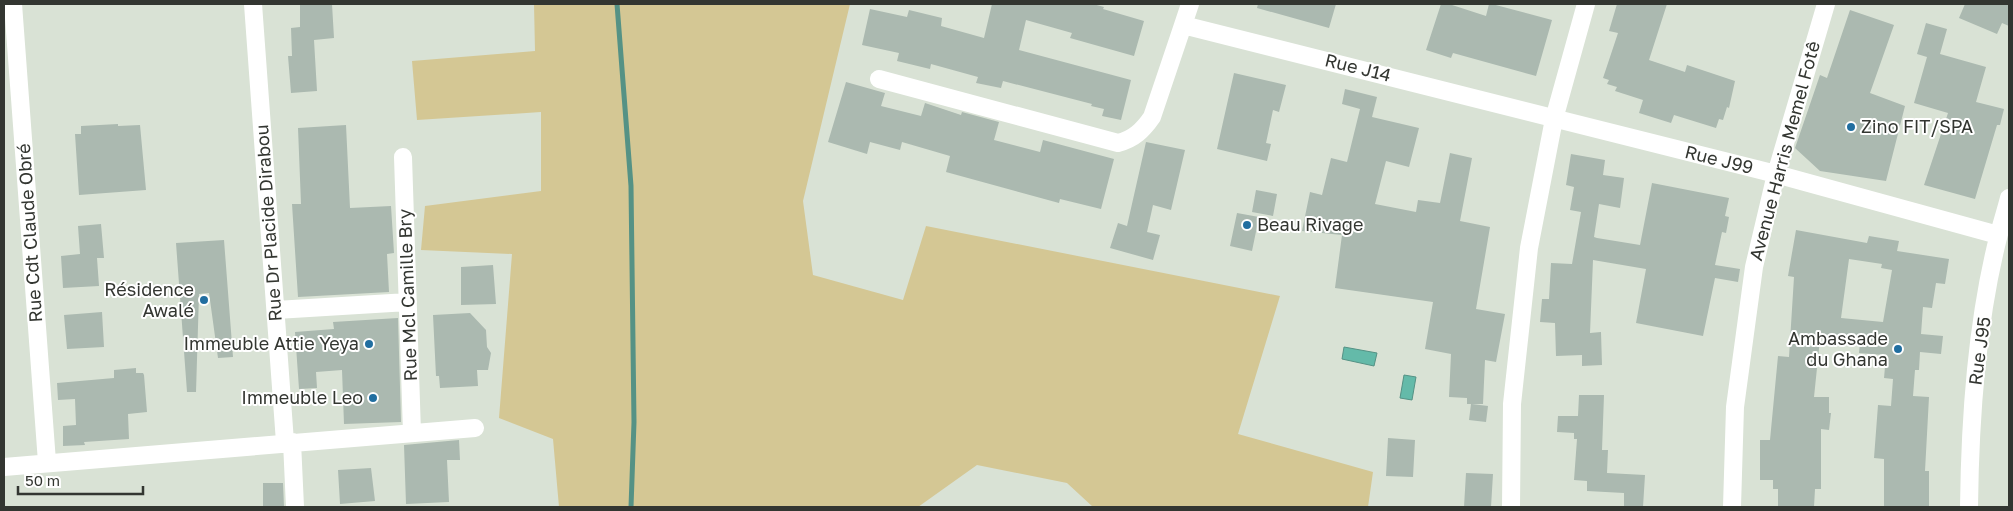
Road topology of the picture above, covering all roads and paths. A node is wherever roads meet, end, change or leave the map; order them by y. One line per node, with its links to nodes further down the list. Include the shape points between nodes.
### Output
1 (13, 4): 18 (street, Rue Cdt Claude Obré)
2 (253, 4): 14 (street, Rue Dr Placide Dirabou)
3 (1187, 4): 6 (street)
4 (1586, 4): 8 (street)
5 (1826, 4): 10 (street, Avenue Harris Memel Fotê)
6 (1183, 25): 7 (street, via 1152,117 1132,139 1118,142); 8 (street, Rue J14)
7 (880, 79)
8 (1554, 119): 10 (street, Rue J99); 21 (street, via 1536,205 1523,297 1512,404)
9 (403, 157): 13 (street, Rue Mcl Camille Bry)
10 (1776, 174): 12 (street, Rue J99); 22 (street, Avenue Harris Memel Fotê, via 1763,221 1749,299 1735,407)
11 (2009, 198): 12 (street, Rue J95)
12 (1998, 235): 23 (street, Rue J95, via 1974,387)
13 (408, 302): 14 (street); 16 (street, Rue Mcl Camille Bry)
14 (276, 310): 17 (street, Rue Dr Placide Dirabou)
15 (475, 428): 16 (street)
16 (412, 433): 17 (street)
17 (289, 442): 18 (street); 20 (street, Rue Dr Placide Dirabou)
18 (47, 462): 19 (street)
19 (4, 467)
20 (295, 507)
21 (1511, 507)
22 (1732, 507)
23 (1969, 507)

